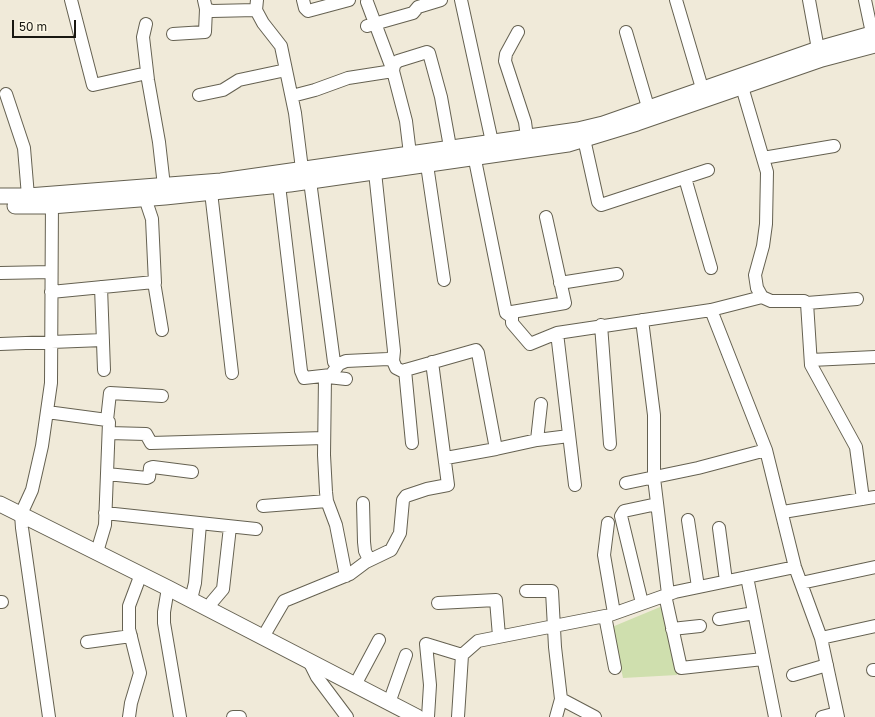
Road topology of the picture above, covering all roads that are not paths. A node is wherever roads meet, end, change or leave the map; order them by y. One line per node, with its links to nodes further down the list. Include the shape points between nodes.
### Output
1 (71, 0): 21 (street, via 92,85)
2 (303, 0): 3 (street, via 308,11)
3 (349, 0)
4 (441, 0): 13 (street, via 418,7 413,13)
5 (461, 0): 32 (street)
6 (676, 0): 23 (street)
7 (809, 0): 18 (street)
8 (865, 0): 17 (street)
9 (367, 2): 13 (street)
10 (205, 4): 11 (street, via 212,10); 16 (street, via 205,32)
11 (256, 5): 19 (street, via 263,23 280,46)
12 (146, 24): 21 (street, via 143,36)
13 (371, 24): 20 (street)
14 (518, 32): 28 (street, via 505,61 525,122)
15 (626, 32): 27 (street)
16 (173, 34)
17 (874, 37): 18 (main road); 22 (main road, via 822,59)
18 (818, 48): 23 (main road)
19 (286, 70): 25 (street, via 239,80 223,90); 26 (street)
20 (393, 71): 26 (street, via 348,78); 31 (street, via 398,61 429,52 441,97); 34 (street, via 406,121)
21 (147, 74): 42 (street)
22 (742, 87): 29 (main road); 35 (street)
23 (702, 88): 27 (main road)
24 (6, 94): 45 (street, via 24,148)
25 (199, 96)
26 (292, 96): 39 (street)
27 (648, 107): 28 (main road, via 603,124)
28 (527, 137): 32 (main road)
29 (584, 140): 32 (main road, via 533,150); 40 (street, via 598,202 601,205)
30 (834, 146): 35 (street)
31 (450, 148): 33 (main road); 34 (main road)
32 (494, 148): 33 (main road)
33 (473, 151): 36 (main road); 63 (street)
34 (410, 154): 39 (main road)
35 (763, 158): 59 (street, via 768,181 766,224 755,282)
36 (427, 165): 38 (main road); 54 (street)
37 (708, 170): 40 (street)
38 (375, 172): 39 (main road); 73 (street, via 394,351)
39 (306, 175): 41 (main road); 42 (main road); 75 (street, via 334,362)
40 (685, 178): 50 (street)
41 (279, 185): 43 (main road); 79 (street, via 302,376)
42 (164, 186): 47 (main road)
43 (211, 192): 46 (main road); 78 (street)
44 (0, 196): 45 (main road)
45 (28, 196): 47 (main road)
46 (145, 198): 47 (main road); 55 (street, via 152,219)
47 (52, 200): 48 (main road); 52 (street)
48 (0, 206)
49 (546, 217): 56 (street)
50 (711, 268)
51 (0, 272): 52 (street)
52 (51, 272): 58 (street)
53 (617, 274): 56 (street)
54 (444, 280)
55 (155, 283): 57 (street); 66 (street)
56 (560, 283): 63 (street, via 564,304)
57 (101, 287): 58 (street); 68 (street)
58 (51, 292): 69 (street)
59 (762, 297): 61 (street, via 771,301); 62 (street)
60 (856, 299): 61 (street)
61 (807, 303): 72 (street)
62 (711, 310): 64 (street); 92 (street)
63 (506, 313): 67 (street, via 512,317 512,323 530,344)
64 (642, 320): 65 (street); 96 (street, via 654,415)
65 (601, 325): 67 (street); 90 (street)
66 (162, 330)
67 (557, 333): 86 (street)
68 (103, 340): 69 (street); 76 (street)
69 (51, 343): 70 (street); 83 (street, via 51,383)
70 (0, 344)
71 (875, 357): 72 (street)
72 (811, 360): 99 (street, via 814,372 856,447)
73 (393, 362): 75 (street, via 388,359 346,361); 77 (street, via 396,368)
74 (432, 362): 77 (street); 91 (street, via 477,351); 93 (street)
75 (337, 366): 79 (street, via 334,374)
76 (104, 370)
77 (405, 370): 89 (street)
78 (232, 373)
79 (326, 377): 80 (street); 87 (street)
80 (346, 379)
81 (162, 396): 84 (street, via 110,394)
82 (541, 404): 88 (street)
83 (47, 412): 84 (street); 107 (street, via 32,490)
84 (106, 420): 85 (street, via 109,422)
85 (109, 433): 87 (street, via 144,434 151,443); 95 (street)
86 (569, 436): 88 (street); 98 (street)
87 (324, 438): 100 (street)
88 (537, 440): 91 (street)
89 (412, 443)
90 (610, 444)
91 (496, 449): 93 (street)
92 (766, 450): 96 (street); 105 (street)
93 (446, 458): 115 (street, via 448,485 406,496 403,500 401,528 395,546 387,553)
94 (192, 472): 95 (street, via 152,467 147,478)
95 (107, 474): 106 (street)
96 (654, 478): 97 (street); 103 (street)
97 (626, 483)
98 (575, 485)
99 (869, 498): 105 (street)
100 (328, 501): 104 (street); 119 (street)
101 (363, 503): 115 (street, via 365,552)
102 (0, 504): 107 (main road)
103 (656, 504): 126 (street); 129 (street, via 624,511 621,516)
104 (262, 506)
105 (783, 512): 116 (street)
106 (105, 513): 110 (street); 114 (street, via 104,531)
107 (21, 514): 114 (main road); 155 (street)
108 (688, 520): 123 (street)
109 (608, 523): 132 (street, via 604,560)
110 (200, 524): 111 (street); 127 (street, via 195,583)
111 (230, 527): 113 (street); 130 (street, via 223,588)
112 (719, 528): 121 (street)
113 (256, 529)
114 (97, 552): 118 (main road)
115 (369, 560): 119 (street)
116 (795, 567): 120 (street); 122 (street)
117 (875, 567): 122 (street)
118 (141, 574): 124 (main road); 138 (street, via 129,606)
119 (346, 576): 140 (street, via 284,601)
120 (747, 577): 121 (street); 131 (street)
121 (726, 581): 123 (street)
122 (801, 583): 141 (street)
123 (698, 587): 126 (street)
124 (168, 588): 127 (main road); 157 (street, via 164,623)
125 (526, 591): 134 (street, via 552,591)
126 (667, 595): 129 (street); 137 (street)
127 (191, 599): 130 (main road)
128 (438, 603): 139 (street, via 496,600)
129 (642, 603): 132 (street)
130 (208, 609): 140 (main road)
131 (754, 613): 133 (street); 146 (street)
132 (609, 615): 134 (street); 149 (street)
133 (719, 619)
134 (553, 626): 139 (street); 152 (street)
135 (700, 626): 137 (street)
136 (875, 626): 141 (street)
137 (672, 629): 146 (street, via 681,668)
138 (131, 636): 143 (street); 156 (street, via 140,673)
139 (499, 636): 145 (street, via 478,641)
140 (263, 637): 147 (main road)
141 (821, 638): 148 (street)
142 (379, 640): 151 (street)
143 (87, 642)
144 (406, 655): 153 (street)
145 (462, 655): 162 (street, via 426,644 430,685); 163 (street)
146 (763, 659): 166 (street)
147 (309, 661): 151 (main road); 160 (street, via 317,678)
148 (827, 665): 150 (street); 154 (street)
149 (615, 668)
150 (793, 675)
151 (355, 685): 153 (main road)
152 (561, 698): 164 (street); 165 (street)
153 (389, 703): 161 (main road)
154 (838, 715): 167 (street)
155 (50, 717)
156 (129, 717)
157 (180, 717)
158 (233, 717): 159 (street)
159 (240, 717)
160 (347, 717)
161 (417, 717)
162 (428, 717)
163 (458, 717)
164 (556, 717)
165 (595, 717)
166 (775, 717)
167 (822, 717)

